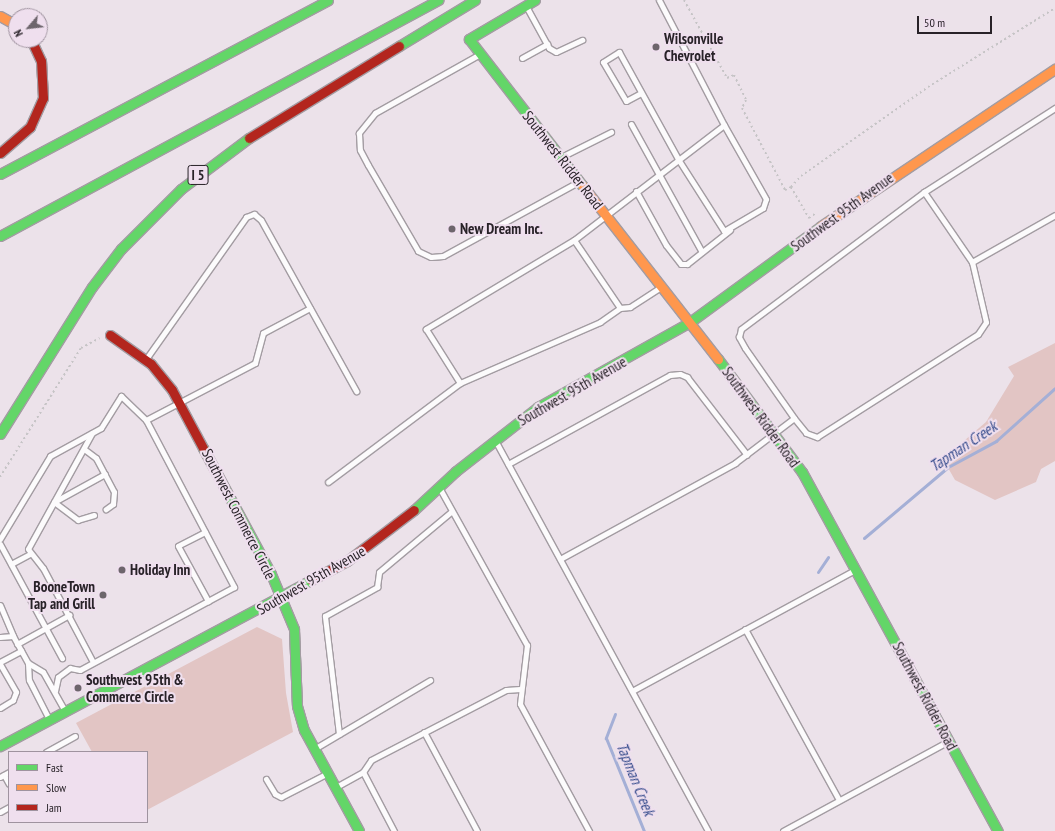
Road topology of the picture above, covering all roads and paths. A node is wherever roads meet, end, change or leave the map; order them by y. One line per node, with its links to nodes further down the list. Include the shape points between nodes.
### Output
1 (328, 0): 23 (main road)
2 (438, 0): 33 (main road)
3 (475, 0): 50 (main road, I 5, via 258,131 181,189 121,249 92,287)
4 (535, 0): 7 (main road)
5 (659, 0): 18 (lane)
6 (684, 0): 26 (path, via 727,78 734,75 746,100 742,108 785,190)
7 (526, 5): 10 (lane); 12 (main road, Southwest Ridder Road, via 469,39)
8 (1055, 8): 26 (path, via 928,86 812,168)
9 (582, 40): 10 (lane, via 556,52)
10 (547, 44): 13 (lane)
11 (35, 48): 20 (main road, via 41,61 44,98 30,127)
12 (480, 54): 21 (main road, Southwest Ridder Road); 25 (lane, via 374,113 359,133 360,150 418,251 431,257 443,256)
13 (522, 58)
14 (1055, 69): 40 (main road, Southwest 95th Avenue, via 885,180)
15 (641, 93): 15 (lane, via 619,52 603,62 626,101); 22 (lane)
16 (1055, 108): 28 (lane)
17 (631, 124): 24 (lane)
18 (724, 125): 22 (lane); 32 (lane, via 766,199 763,208)
19 (611, 132): 21 (lane)
20 (0, 153)
21 (560, 157): 25 (main road, Southwest Ridder Road)
22 (678, 159): 24 (lane); 32 (lane, via 719,228)
23 (0, 174)
24 (657, 175): 27 (lane); 35 (lane)
25 (580, 182): 29 (main road, Southwest Ridder Road)
26 (791, 187): 30 (path, via 809,218)
27 (636, 191): 29 (lane); 35 (lane, via 666,245 681,264)
28 (924, 192): 36 (lane); 46 (lane, via 741,329 739,337 745,348)
29 (604, 213): 34 (lane); 37 (main road, Southwest Ridder Road)
30 (816, 213)
31 (1055, 215): 36 (lane)
32 (730, 230): 35 (lane)
33 (0, 236)
34 (574, 240): 39 (lane); 43 (lane, via 426,329)
35 (702, 252)
36 (972, 262): 46 (lane, via 986,322 978,334 817,437 806,433)
37 (662, 286): 39 (lane, via 630,307); 40 (main road, Southwest Ridder Road)
38 (310, 308): 42 (lane, via 261,220 254,214 249,215); 44 (lane); 45 (lane, via 263,333 255,363)
39 (620, 308): 43 (lane, via 600,322)
40 (690, 322): 49 (main road, Southwest Ridder Road); 51 (main road, Southwest 95th Avenue, via 538,408)
41 (110, 335): 42 (main road, Southwest Commerce Circle); 56 (path, via 86,342 81,348)
42 (145, 360): 45 (main road, Southwest Commerce Circle)
43 (460, 383): 57 (lane)
44 (356, 392)
45 (179, 401): 47 (lane); 70 (main road, Southwest Commerce Circle)
46 (794, 418): 49 (lane)
47 (146, 420): 48 (lane, via 121,396 101,428); 63 (lane)
48 (92, 433): 52 (lane); 64 (lane, via 50,456)
49 (774, 433): 53 (lane); 69 (main road, Southwest Ridder Road, via 808,482)
50 (0, 434)
51 (495, 439): 54 (lane); 58 (main road, Southwest 95th Avenue)
52 (84, 449): 55 (lane, via 96,458); 59 (lane)
53 (747, 454): 54 (lane, via 687,377 680,374 670,376); 67 (lane)
54 (508, 464): 67 (lane)
55 (105, 474): 59 (lane); 60 (lane, via 115,499)
56 (0, 477)
57 (328, 482)
58 (439, 487): 61 (lane); 70 (main road, Southwest 95th Avenue, via 373,544)
59 (54, 502): 62 (lane, via 78,520); 66 (lane, via 29,542)
60 (106, 509)
61 (452, 511): 86 (lane, via 527,645); 93 (lane, via 379,572 377,587 325,616)
62 (94, 515)
63 (205, 532): 71 (lane, via 234,587); 71 (lane, via 178,546)
64 (0, 539)
65 (0, 544): 68 (lane)
66 (30, 554): 68 (lane); 73 (lane, via 43,568)
67 (560, 559): 88 (lane)
68 (11, 564): 75 (lane)
69 (856, 569): 76 (lane); 95 (main road, Southwest Ridder Road)
70 (281, 598): 90 (main road, Southwest 95th Avenue); 97 (main road, Southwest Commerce Circle, via 295,637 297,706)
71 (208, 601): 82 (lane)
72 (0, 605): 74 (lane)
73 (69, 616): 75 (lane); 82 (lane)
74 (3, 618): 77 (lane)
75 (46, 628): 79 (lane); 81 (lane)
76 (745, 629): 88 (lane); 103 (lane)
77 (13, 636): 78 (lane); 79 (lane)
78 (0, 637)
79 (17, 644): 80 (lane)
80 (21, 651): 83 (lane); 84 (lane)
81 (62, 658)
82 (93, 662): 87 (lane, via 64,672 56,682)
83 (0, 663): 89 (lane, via 16,692 13,700)
84 (28, 663): 87 (lane, via 43,672); 91 (lane, via 29,680)
85 (430, 680): 93 (lane)
86 (520, 689): 92 (lane, via 506,690); 107 (lane, via 520,704)
87 (55, 691): 90 (lane)
88 (632, 691): 108 (lane)
89 (0, 708)
90 (65, 712): 91 (main road, Southwest 95th Avenue)
91 (50, 720): 96 (main road, Southwest 95th Avenue)
92 (424, 732): 99 (lane, via 371,760); 106 (lane)
93 (339, 734): 97 (lane)
94 (75, 736): 98 (lane)
95 (949, 741): 103 (lane); 110 (main road, Southwest Ridder Road)
96 (0, 746)
97 (314, 749): 100 (main road, Southwest Commerce Circle)
98 (48, 751)
99 (362, 772): 102 (lane); 105 (lane)
100 (327, 773): 101 (lane, via 281,797 274,794); 102 (main road, Southwest Commerce Circle)
101 (266, 779)
102 (335, 788): 104 (main road, Southwest Commerce Circle)
103 (839, 800): 109 (lane)
104 (359, 831)
105 (394, 831)
106 (477, 831)
107 (588, 831)
108 (708, 831)
109 (783, 831)
110 (998, 831)

